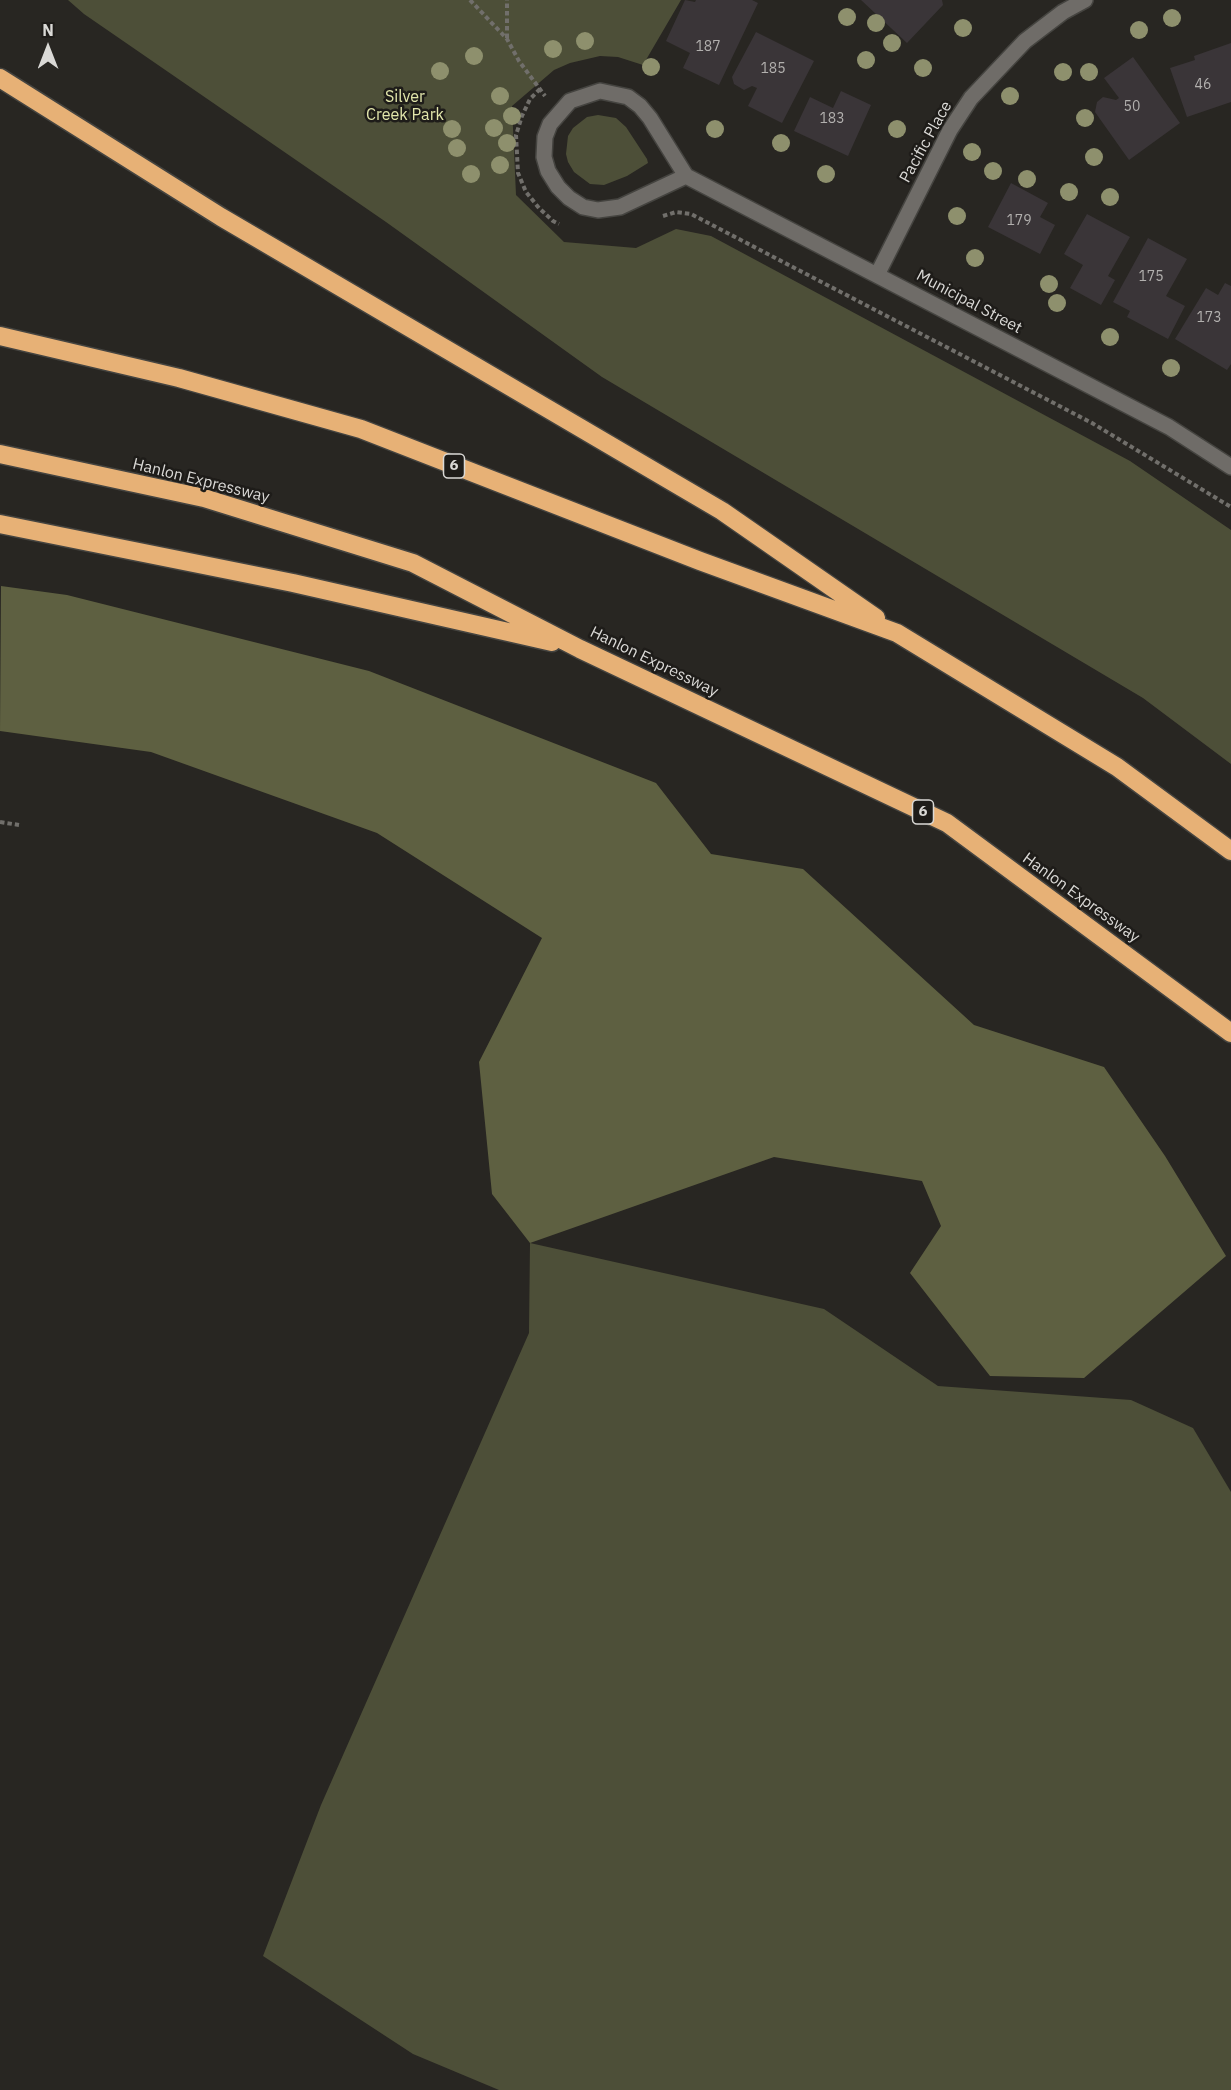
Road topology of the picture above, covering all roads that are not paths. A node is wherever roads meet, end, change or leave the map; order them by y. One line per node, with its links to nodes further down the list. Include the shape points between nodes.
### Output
1 (1084, 0): 4 (street, Pacific Place, via 1025,41 971,98 950,130)
2 (0, 78): 9 (highway, via 221,217 722,511)
3 (686, 176): 3 (street, via 620,207 583,207 558,187 548,171 545,136 570,101 600,91 614,93 628,97 645,112); 4 (street, Municipal Street)
4 (877, 275): 7 (street, Municipal Street, via 1169,428)
5 (0, 336): 9 (highway, 6, via 179,378 361,429)
6 (0, 454): 10 (highway, Hanlon Expressway / 6, via 204,498 414,563)
7 (1231, 467)
8 (0, 524): 10 (highway, via 293,583)
9 (897, 633): 11 (highway, 6, via 1117,767)
10 (580, 649): 12 (highway, Hanlon Expressway / 6, via 946,823)
11 (1231, 851)
12 (1231, 1033)

